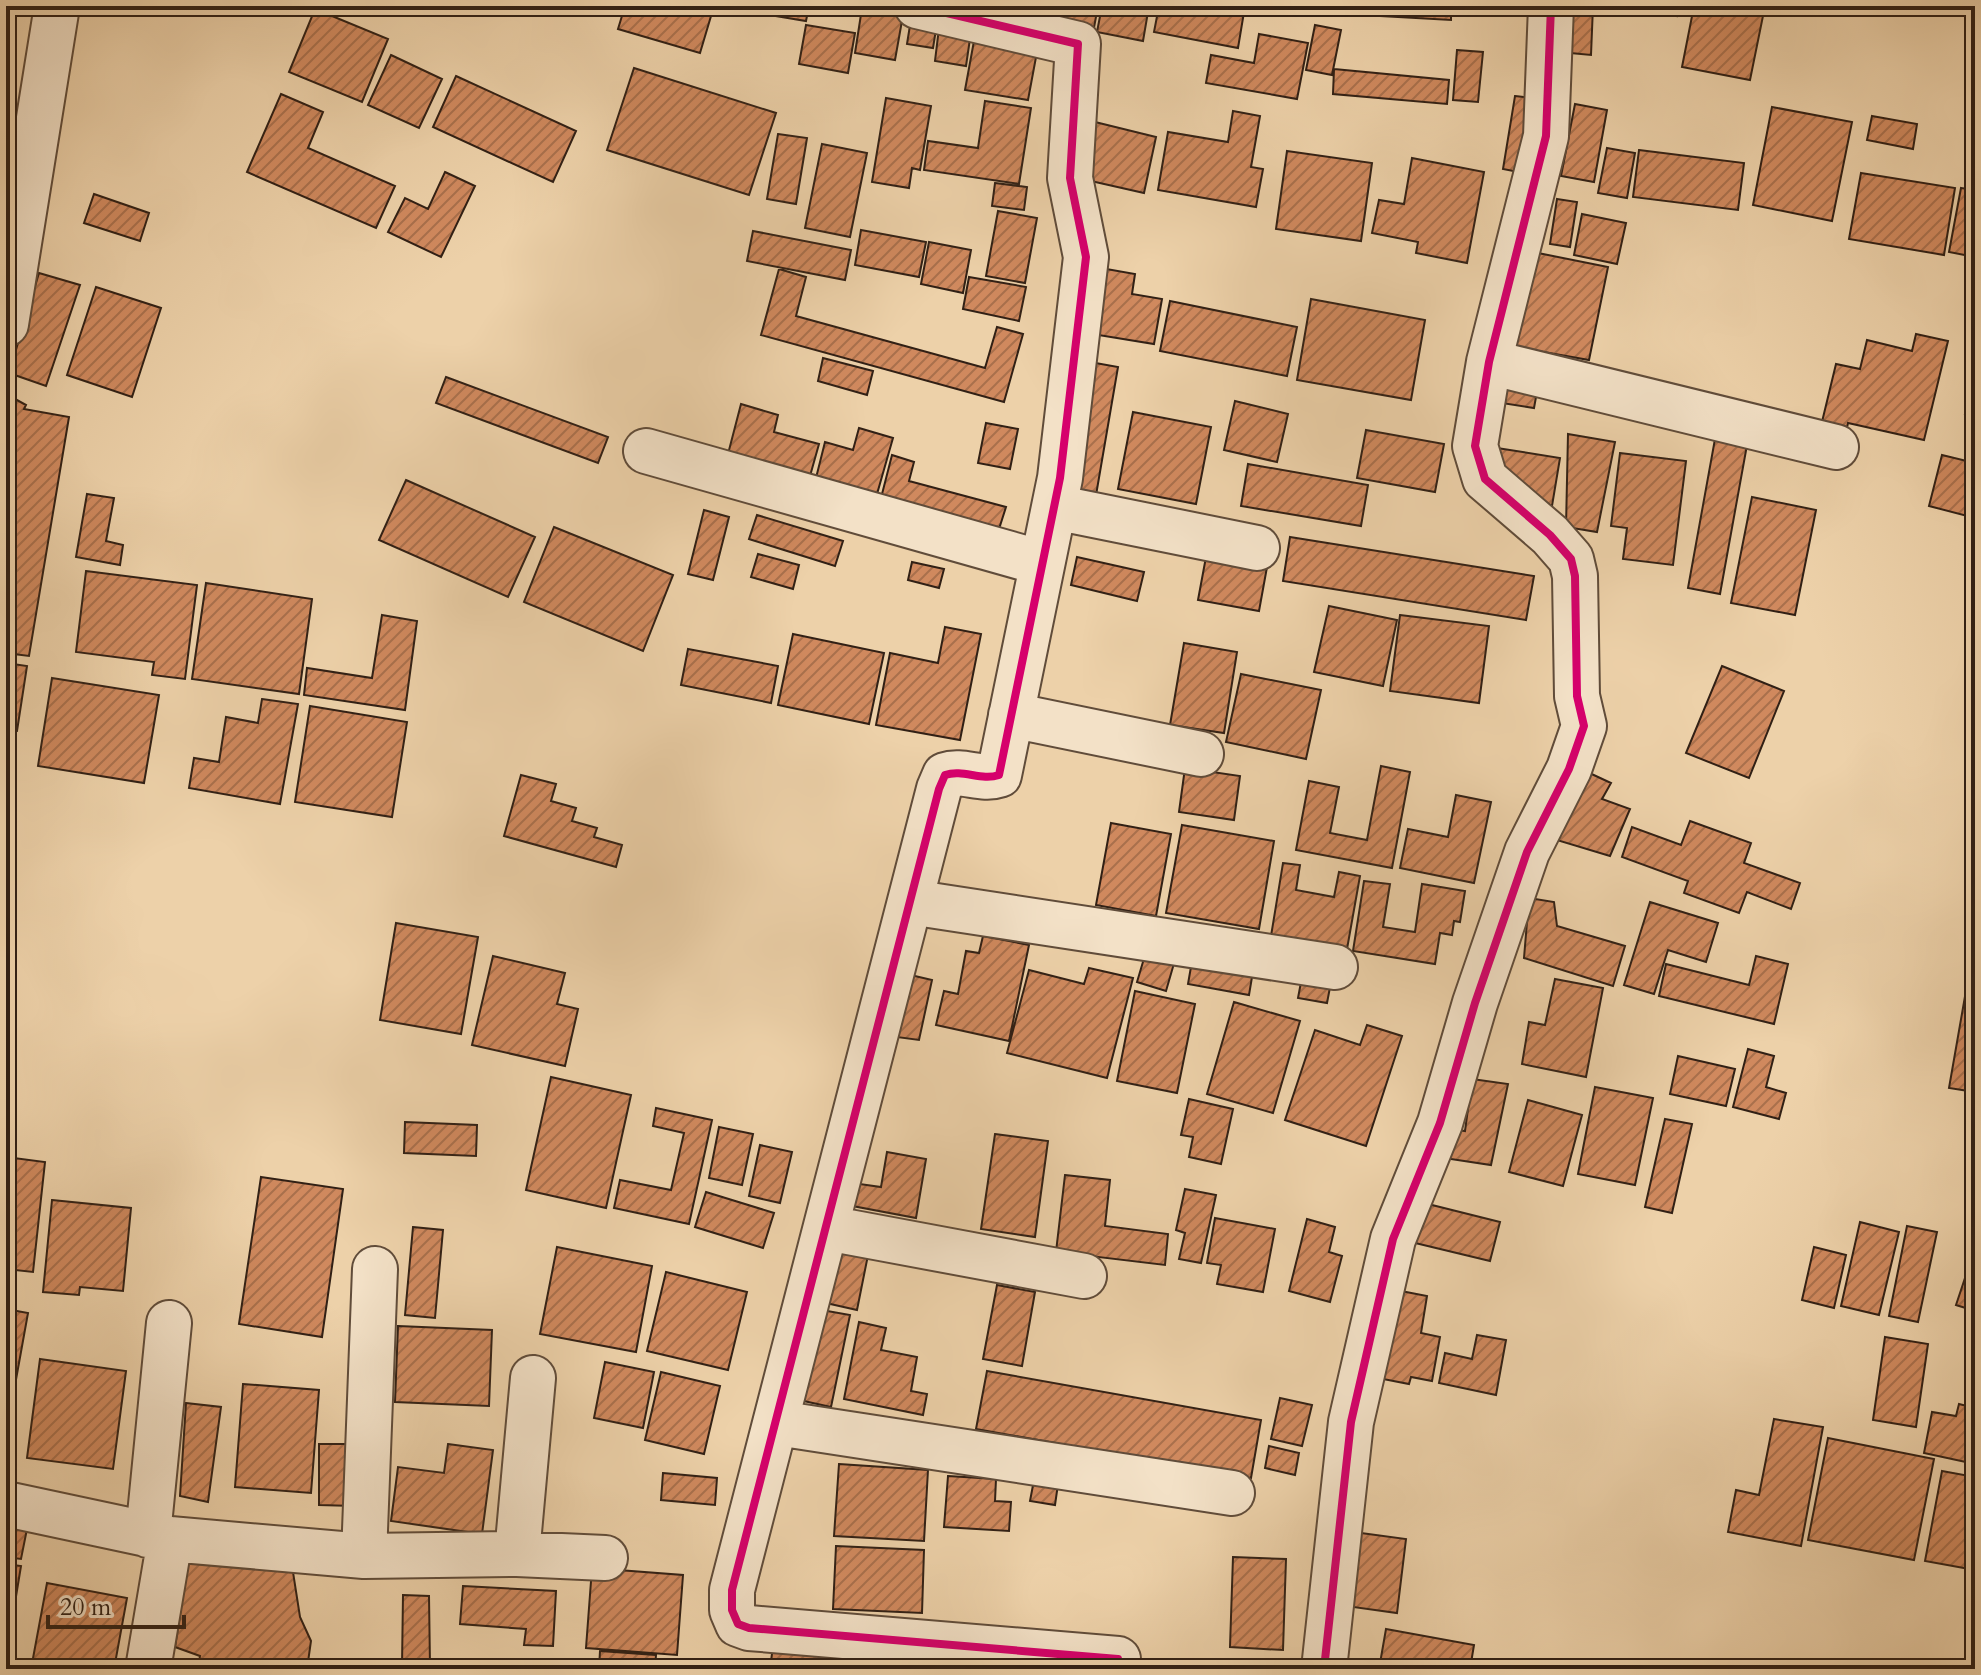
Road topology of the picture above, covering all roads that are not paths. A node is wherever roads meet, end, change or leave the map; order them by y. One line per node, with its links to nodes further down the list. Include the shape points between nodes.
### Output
1 (57, 6): 5 (street)
2 (917, 6): 4 (street)
3 (1551, 6): 6 (street, via 1546,136)
4 (970, 13): 9 (street, via 1078,44 1070,178 1086,257)
5 (6, 324)
6 (1489, 362): 7 (street); 30 (street, via 1475,446 1485,479 1571,559 1577,696 1584,726 1569,769 1527,852 1440,1123 1393,1239 1351,1422)
7 (1836, 447)
8 (646, 451): 11 (street)
9 (1054, 507): 10 (street); 11 (street)
10 (1257, 548)
11 (1042, 563): 12 (street)
12 (1011, 715): 13 (street); 14 (street, via 999,775 945,775)
13 (1201, 754)
14 (910, 902): 15 (street); 16 (street)
15 (1335, 967)
16 (827, 1228): 18 (street); 21 (street)
17 (375, 1269): 26 (street)
18 (1084, 1276)
19 (169, 1323): 24 (street)
20 (533, 1378): 25 (street)
21 (777, 1423): 22 (street); 28 (street, via 732,1590 738,1624)
22 (1232, 1493)
23 (6, 1504): 24 (street)
24 (159, 1537): 26 (street); 29 (street)
25 (517, 1554): 26 (street); 27 (street)
26 (364, 1556)
27 (605, 1558)
28 (1118, 1659)
29 (148, 1669)
30 (1324, 1669)

